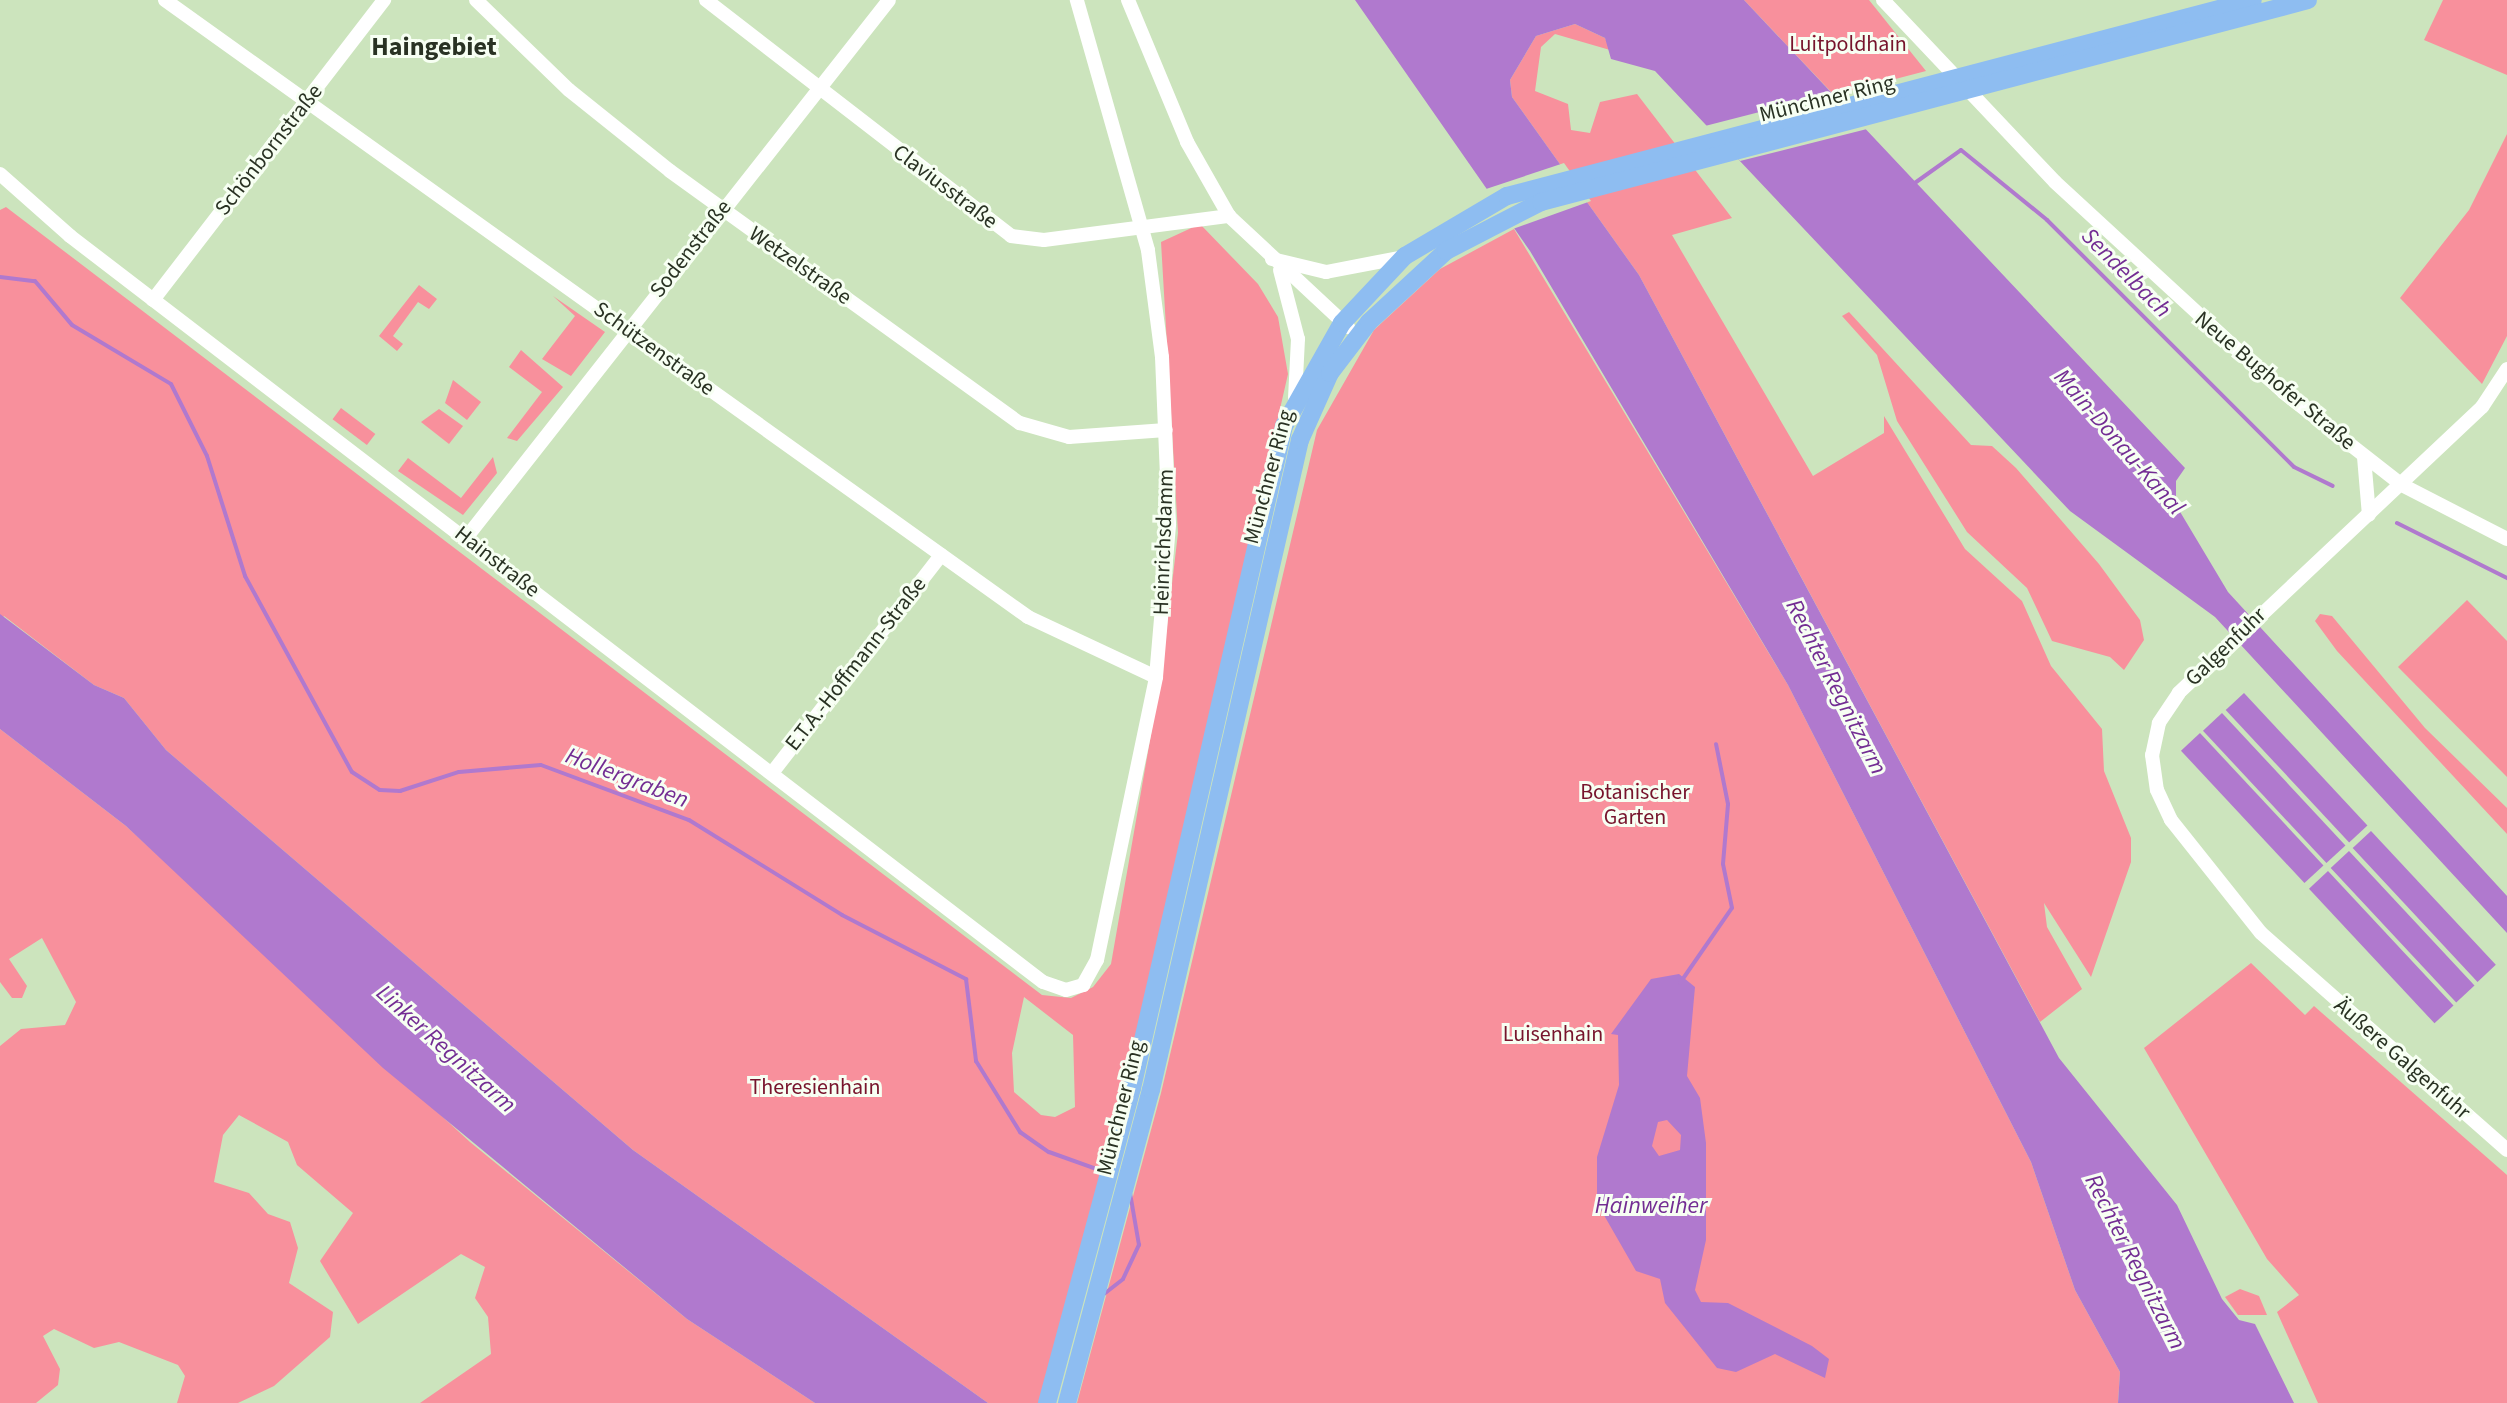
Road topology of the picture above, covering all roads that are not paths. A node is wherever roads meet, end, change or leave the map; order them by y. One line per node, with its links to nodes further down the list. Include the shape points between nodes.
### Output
1 (165, 0): 13 (street, Schützenstraße)
2 (384, 0): 13 (street, Schönbornstraße)
3 (476, 0): 15 (street, Wetzelstraße, via 569,90)
4 (706, 0): 12 (street, Claviusstraße)
5 (889, 0): 12 (street, Sodenstraße)
6 (1077, 0): 17 (street, Heinrichsdamm)
7 (1128, 0): 16 (street, via 1175,116)
8 (1883, 0): 28 (street, Neue Bughofer Straße, via 2154,278)
9 (2253, 0): 11 (main road, Münchner Ring)
10 (2308, 0): 11 (main road, Münchner Ring)
11 (2024, 66): 18 (main road, Münchner Ring, via 1568,177 1452,223); 24 (main road, Münchner Ring, via 1574,190 1460,241 1411,278)
12 (815, 89): 15 (street, Sodenstraße); 17 (street, Claviusstraße, via 1011,236 1044,240)
13 (308, 100): 21 (street, Schönbornstraße); 23 (street, Schützenstraße)
14 (0, 174): 21 (street, Hainstraße)
15 (722, 210): 23 (street, Sodenstraße); 27 (street, Wetzelstraße, via 1031,429 1069,437)
16 (1229, 216): 17 (street, Claviusstraße); 19 (street)
17 (1142, 225): 27 (street, Heinrichsdamm)
18 (1405, 256): 19 (street, via 1326,272); 22 (main road, Münchner Ring)
19 (1268, 258): 20 (street)
20 (1280, 269): 22 (street); 26 (street, via 1298,339)
21 (153, 300): 31 (street, Hainstraße)
22 (1342, 323): 24 (street); 26 (main road, Münchner Ring)
23 (627, 330): 31 (street, Sodenstraße); 33 (street, Schützenstraße)
24 (1358, 335): 38 (main road, Münchner Ring, via 1330,373 1300,440)
25 (2507, 369): 29 (street, Galgenfuhr, via 2482,407)
26 (1295, 398): 38 (main road, Münchner Ring, via 1258,530)
27 (1166, 430): 34 (street, Heinrichsdamm, via 1169,524)
28 (2363, 455): 29 (street, Neue Bughofer Straße); 30 (street, Neue Bughofer Straße)
29 (2402, 485): 30 (street, Galgenfuhr); 32 (street, Neue Bughofer Straße)
30 (2369, 515): 37 (street, Galgenfuhr, via 2167,707 2154,739 2152,774 2191,850)
31 (466, 538): 35 (street, Hainstraße)
32 (2507, 539)
33 (941, 555): 34 (street, Schützenstraße, via 1047,628); 35 (street, E.T.A.-Hoffmann-Straße)
34 (1156, 677): 36 (street, Heinrichsdamm, via 1090,978 1055,989)
35 (772, 773): 36 (street, Hainstraße)
36 (998, 947)
37 (2297, 967): 39 (street, Äußere Galgenfuhr)
38 (1142, 1089): 40 (main road, Münchner Ring); 41 (main road, Münchner Ring)
39 (2507, 1150)
40 (1047, 1403)
41 (1067, 1403)

